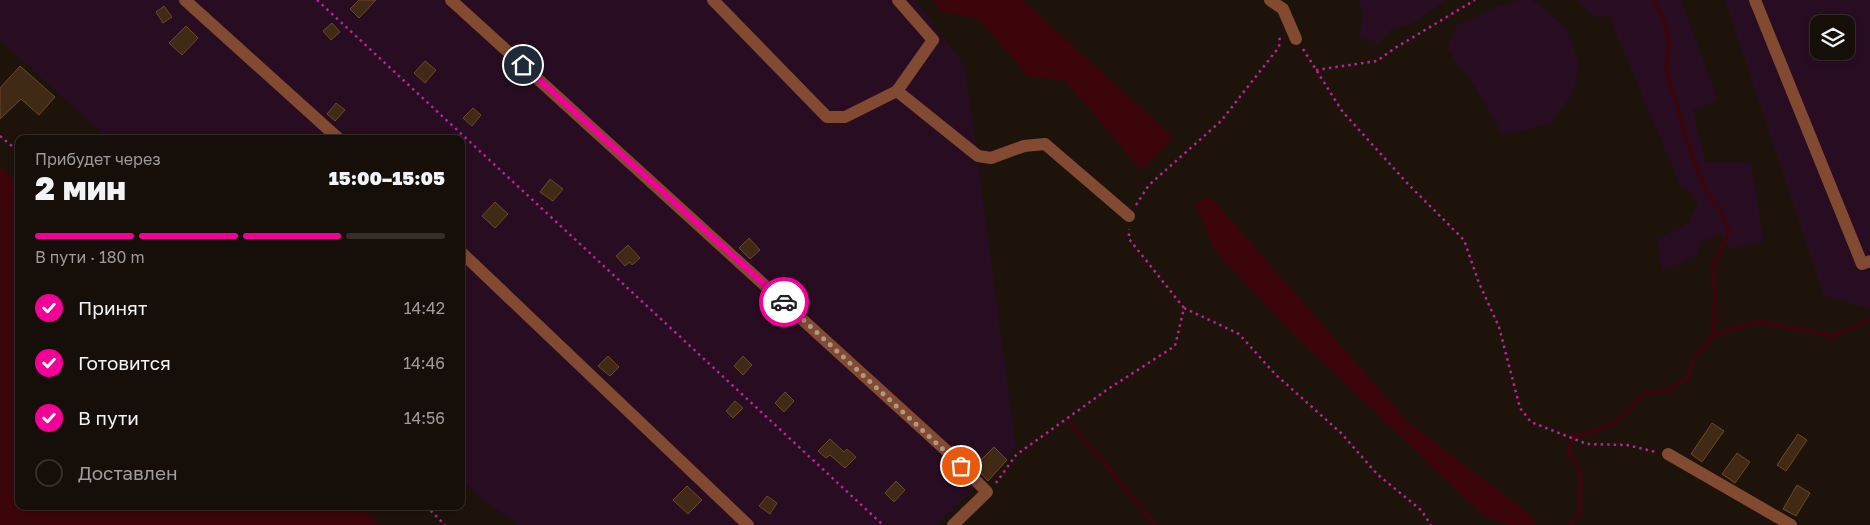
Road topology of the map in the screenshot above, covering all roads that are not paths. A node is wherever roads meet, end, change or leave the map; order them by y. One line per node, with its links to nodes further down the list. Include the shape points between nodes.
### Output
1 (185, 0): 10 (street)
2 (451, 0): 16 (street, via 948,452 987,492)
3 (713, 0): 9 (street, via 827,116 845,118)
4 (898, 0): 9 (street, via 933,40)
5 (1270, 0): 7 (street)
6 (1755, 0): 13 (street, via 1862,264)
7 (1282, 4): 8 (street)
8 (1296, 39)
9 (897, 91): 11 (street, via 978,156 991,158 1024,146 1045,144)
10 (335, 135)
11 (1128, 216)
12 (465, 256): 15 (street)
13 (1870, 261)
14 (1668, 454): 17 (street)
15 (748, 525)
16 (953, 525)
17 (1791, 525)

